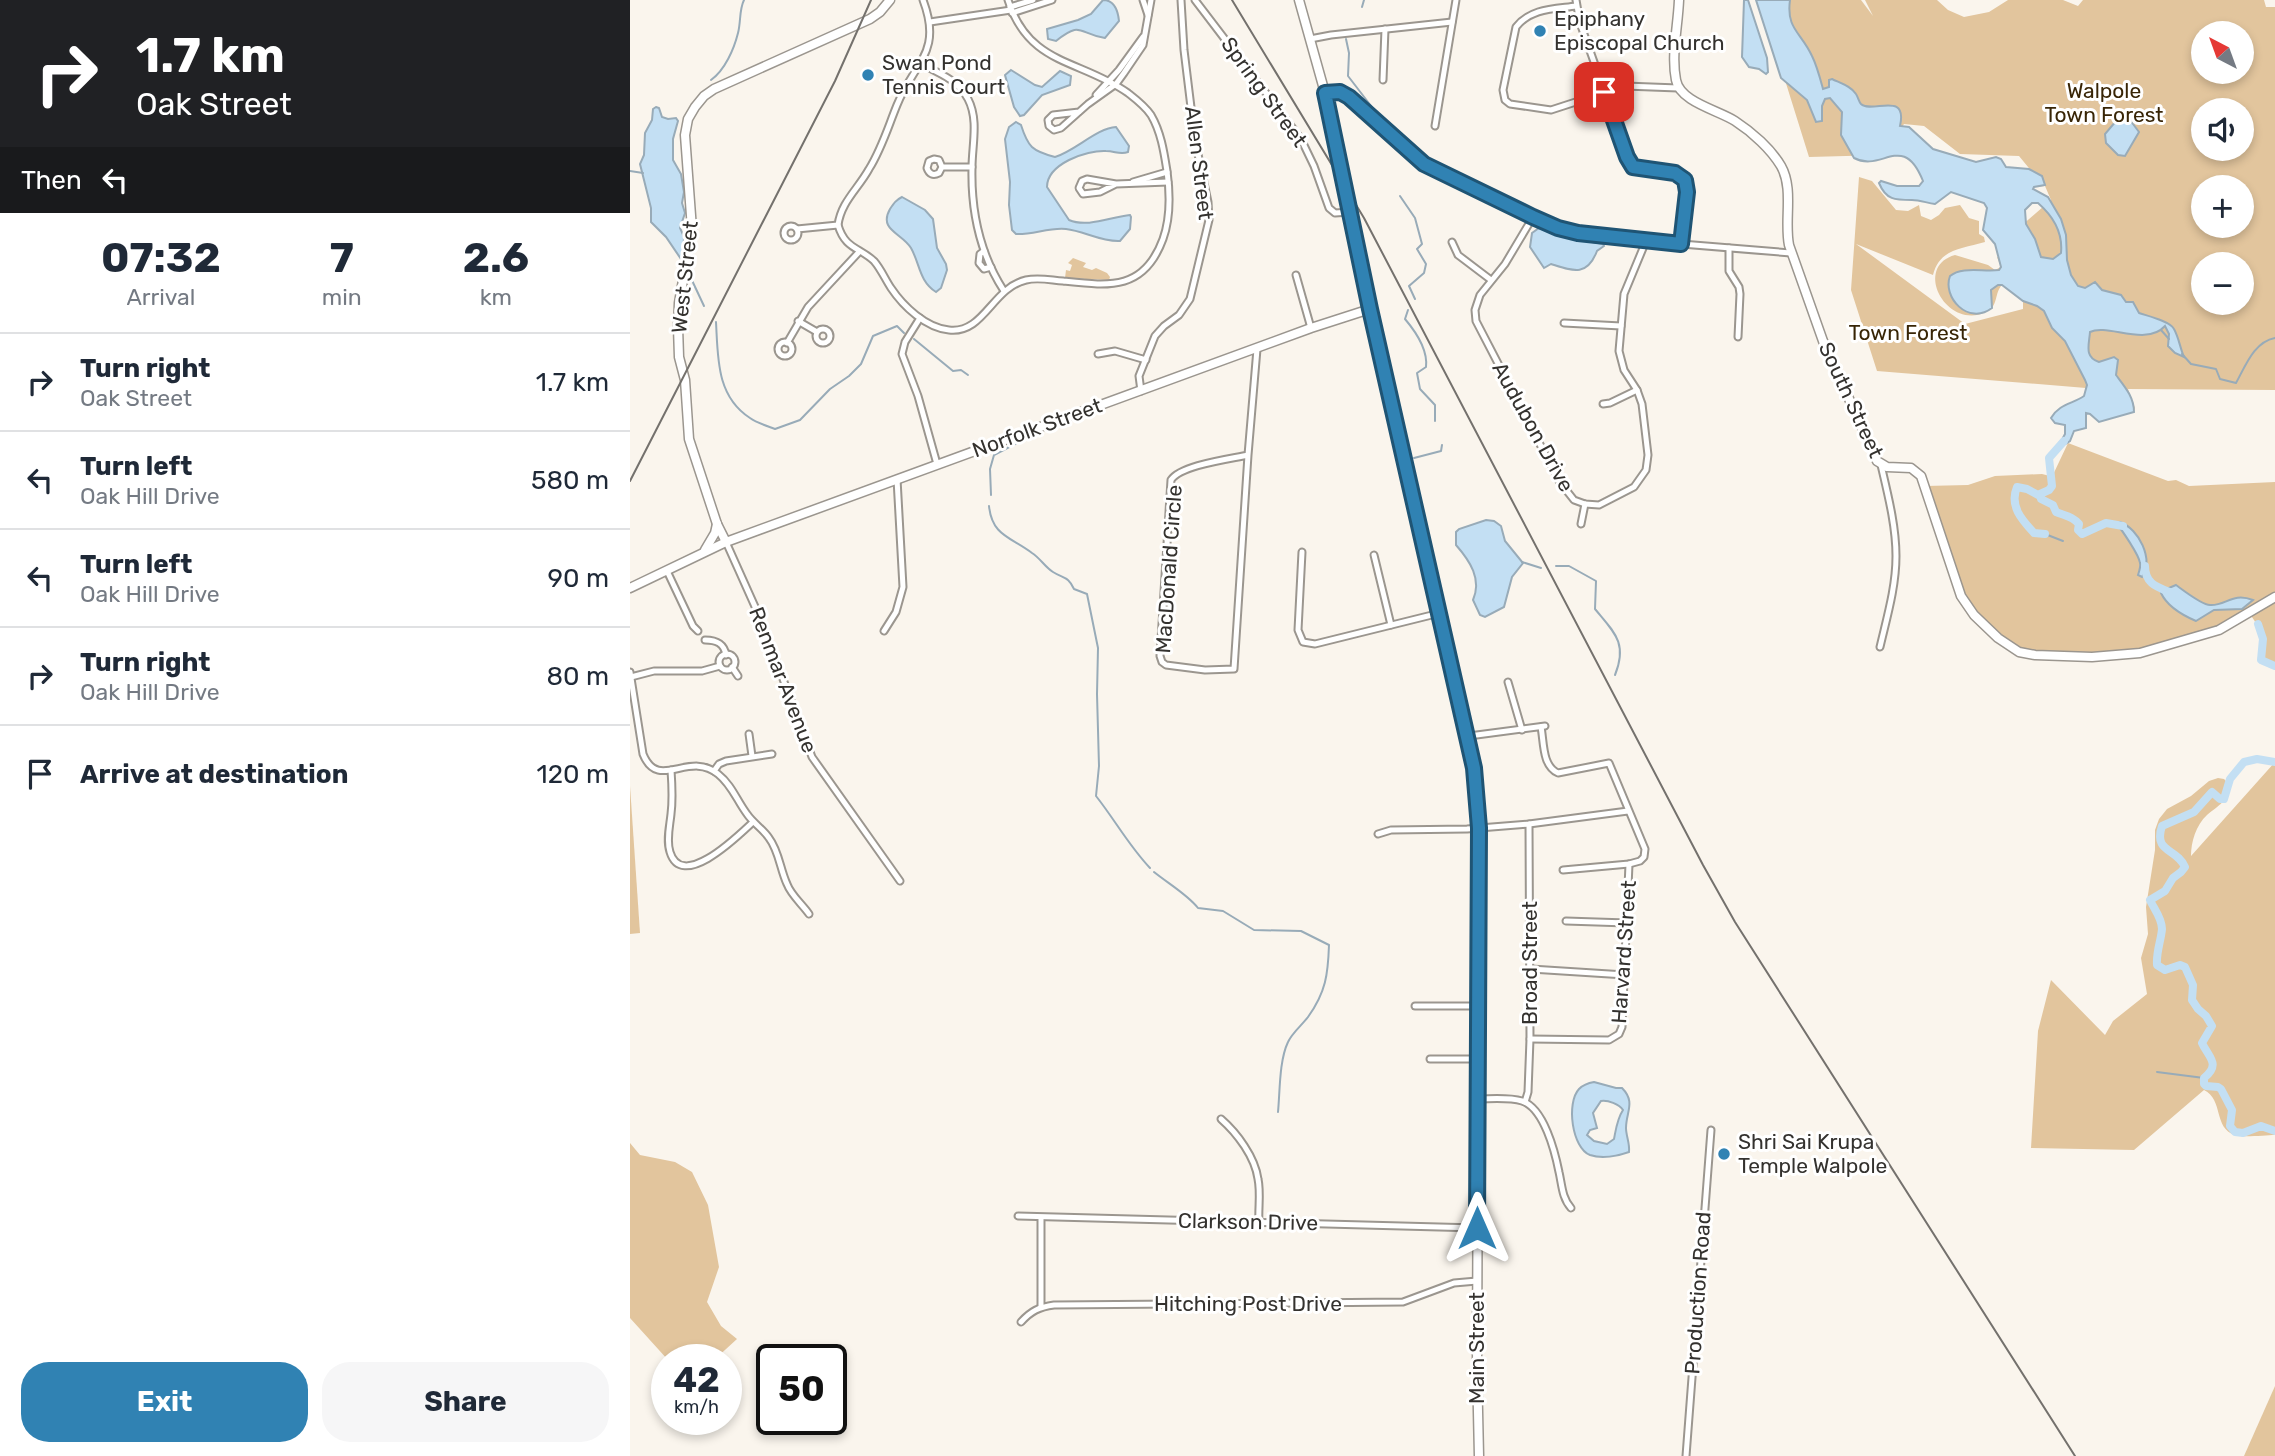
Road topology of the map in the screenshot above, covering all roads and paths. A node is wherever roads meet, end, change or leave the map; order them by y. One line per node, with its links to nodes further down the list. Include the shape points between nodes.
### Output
1 (890, 0): 68 (main road, West Street, via 870,19 714,89 698,102 686,126 692,230 679,303 680,357 689,439)
2 (923, 0): 17 (street)
3 (1008, 0): 15 (street)
4 (1033, 0): 15 (street)
5 (1052, 0): 13 (street)
6 (1143, 0): 16 (street)
7 (1151, 0): 16 (street)
8 (1181, 0): 59 (street, Allen Street, via 1195,140 1209,220 1190,299 1160,330)
9 (1195, 0): 35 (street, Spring Street, via 1301,139 1329,208 1335,213)
10 (1299, 0): 20 (main road, Main Street)
11 (1456, 0): 18 (street)
12 (1679, 0): 24 (main road, via 1674,64)
13 (1043, 1): 15 (street)
14 (1576, 3): 25 (street); 25 (street, via 1537,11 1516,27 1503,95 1515,106 1551,110)
15 (1011, 10): 17 (street); 23 (street, via 1039,48)
16 (1149, 18): 23 (street, via 1144,35)
17 (930, 22): 21 (street)
18 (1452, 22): 19 (street); 28 (street)
19 (1385, 29): 20 (street); 22 (street)
20 (1310, 39): 26 (main road, Main Street)
21 (921, 64): 30 (street, via 956,83 970,102 974,118); 37 (street, via 900,96 877,156 843,206)
22 (1383, 80)
23 (1113, 83): 27 (street); 31 (street, via 1152,116)
24 (1678, 88): 25 (street, via 1625,86); 44 (main road, South Street, via 1686,97 1744,127 1777,160 1787,184 1786,229)
25 (1604, 92): 41 (street, via 1633,167 1675,173 1685,180)
26 (1325, 93): 35 (main road, Main Street, bridge); 36 (street, via 1349,97 1424,164)
27 (1079, 112): 27 (street, via 1050,117 1048,123 1058,130)
28 (1435, 126)
29 (943, 167): 30 (street)
30 (972, 167): 47 (street, via 973,202 984,251)
31 (1167, 172): 32 (street); 33 (street)
32 (1132, 182): 33 (street); 34 (street)
33 (1168, 182): 47 (street, via 1165,234 1153,258 1136,275 1122,283 1102,285 1035,279)
34 (1116, 184): 34 (street, via 1087,179 1079,188 1091,195)
35 (1350, 212): 48 (main road, Main Street)
36 (1533, 217): 39 (street, via 1578,233); 46 (street, Audubon Drive)
37 (838, 225): 38 (street); 43 (street, via 847,243)
38 (797, 229)
39 (1646, 241): 41 (street); 52 (street, Audubon Drive, via 1624,295)
40 (1452, 242): 46 (street, via 1458,255)
41 (1681, 244): 42 (street)
42 (1730, 248): 44 (street); 55 (street, via 1729,271 1740,294)
43 (859, 252): 49 (street, via 876,264 893,291); 50 (street)
44 (1791, 253): 65 (main road, South Street, via 1823,341)
45 (1296, 275): 53 (street)
46 (1491, 280): 67 (street, Audubon Drive, via 1476,305 1480,331 1562,486 1572,499)
47 (1004, 291): 49 (street, via 976,323 960,330 942,329)
48 (1370, 309): 53 (main road, Norfolk Street); 77 (main road, Main Street)
49 (920, 318): 64 (street, via 902,354)
50 (798, 321): 54 (street); 56 (street)
51 (1564, 323): 52 (street)
52 (1620, 326): 60 (street, Audubon Drive, via 1621,361)
53 (1311, 328): 57 (main road, Norfolk Street)
54 (817, 332)
55 (1738, 337)
56 (787, 343)
57 (1256, 349): 61 (main road, Norfolk Street); 63 (street, MacDonald Circle)
58 (1098, 354): 59 (street, via 1115,351)
59 (1146, 360): 61 (street, Allen Street, via 1139,376)
60 (1637, 390): 62 (street); 67 (street, Audubon Drive, via 1643,408 1646,471 1630,489 1599,505)
61 (1142, 391): 64 (main road, Norfolk Street)
62 (1603, 404)
63 (1248, 455): 63 (street, MacDonald Circle, via 1234,668 1166,665 1160,656 1171,480 1184,470)
64 (937, 464): 66 (main road, Norfolk Street)
65 (1881, 465): 76 (main road, South Street, via 1908,467 1919,474 1961,596 1998,638 2020,652 2092,657 2140,653 2219,630); 82 (street, via 1896,554)
66 (897, 479): 70 (main road, Norfolk Street); 80 (street, via 903,587)
67 (1585, 504): 69 (street)
68 (717, 524): 70 (main road, West Street); 71 (main road)
69 (1581, 524)
70 (726, 542): 71 (main road, Norfolk Street); 104 (street, Renmar Avenue, via 761,620 812,757)
71 (704, 551): 74 (main road)
72 (1302, 552): 78 (street, via 1301,641 1315,644)
73 (1374, 555): 78 (street)
74 (667, 571): 75 (main road); 79 (street)
75 (630, 588)
76 (2275, 597)
77 (1440, 613): 78 (street); 92 (main road, Main Street)
78 (1391, 625)
79 (698, 631)
80 (884, 631)
81 (705, 639): 83 (street, via 719,643)
82 (1880, 647)
83 (726, 655): 84 (street, via 720,658); 85 (street, via 733,658)
84 (720, 666): 85 (street); 88 (street)
85 (732, 667): 87 (street)
86 (630, 672): 88 (street)
87 (738, 676)
88 (631, 677): 95 (street, via 646,762 654,771)
89 (1508, 682): 90 (street)
90 (1522, 730): 92 (street); 97 (street, via 1543,726 1546,760 1558,773 1609,764)
91 (749, 734): 94 (street)
92 (1469, 736): 100 (main road, Main Street)
93 (772, 754): 94 (street)
94 (752, 756): 96 (street, via 726,761)
95 (671, 770): 96 (street, via 700,765); 98 (street, via 669,850 676,861 692,865 706,860)
96 (714, 771): 98 (street)
97 (1628, 811): 99 (street); 102 (street, via 1645,855)
98 (753, 822): 105 (street, via 770,838 787,886)
99 (1530, 824): 100 (street); 108 (street, Broad Street)
100 (1479, 828): 101 (street); 111 (main road, Main Street)
101 (1378, 834)
102 (1629, 864): 103 (street); 107 (street, Harvard Street)
103 (1563, 870)
104 (900, 881)
105 (809, 914)
106 (1566, 921): 107 (street)
107 (1627, 923): 109 (street, Harvard Street)
108 (1531, 969): 109 (street); 112 (street, Broad Street)
109 (1625, 975): 112 (street, Harvard Street, via 1619,1034 1609,1040)
110 (1415, 1006): 111 (street)
111 (1478, 1006): 114 (main road, Main Street)
112 (1530, 1039): 116 (street, Broad Street)
113 (1430, 1059): 114 (street)
114 (1478, 1059): 115 (main road, Main Street)
115 (1478, 1099): 116 (street); 123 (main road, Main Street)
116 (1525, 1102): 119 (street, via 1547,1133)
117 (1221, 1119): 122 (street, via 1256,1166)
118 (1711, 1130): 128 (street, Production Road)
119 (1572, 1208)
120 (1018, 1216): 121 (street, Clarkson Drive)
121 (1041, 1218): 122 (street, Clarkson Drive); 125 (street)
122 (1259, 1223): 123 (street, Clarkson Drive)
123 (1477, 1228): 124 (main road, Main Street)
124 (1477, 1281): 125 (street, Hitching Post Drive, via 1454,1283 1403,1303); 127 (main road, Main Street)
125 (1041, 1306): 126 (street)
126 (1021, 1322)
127 (1479, 1456)
128 (1686, 1456)

